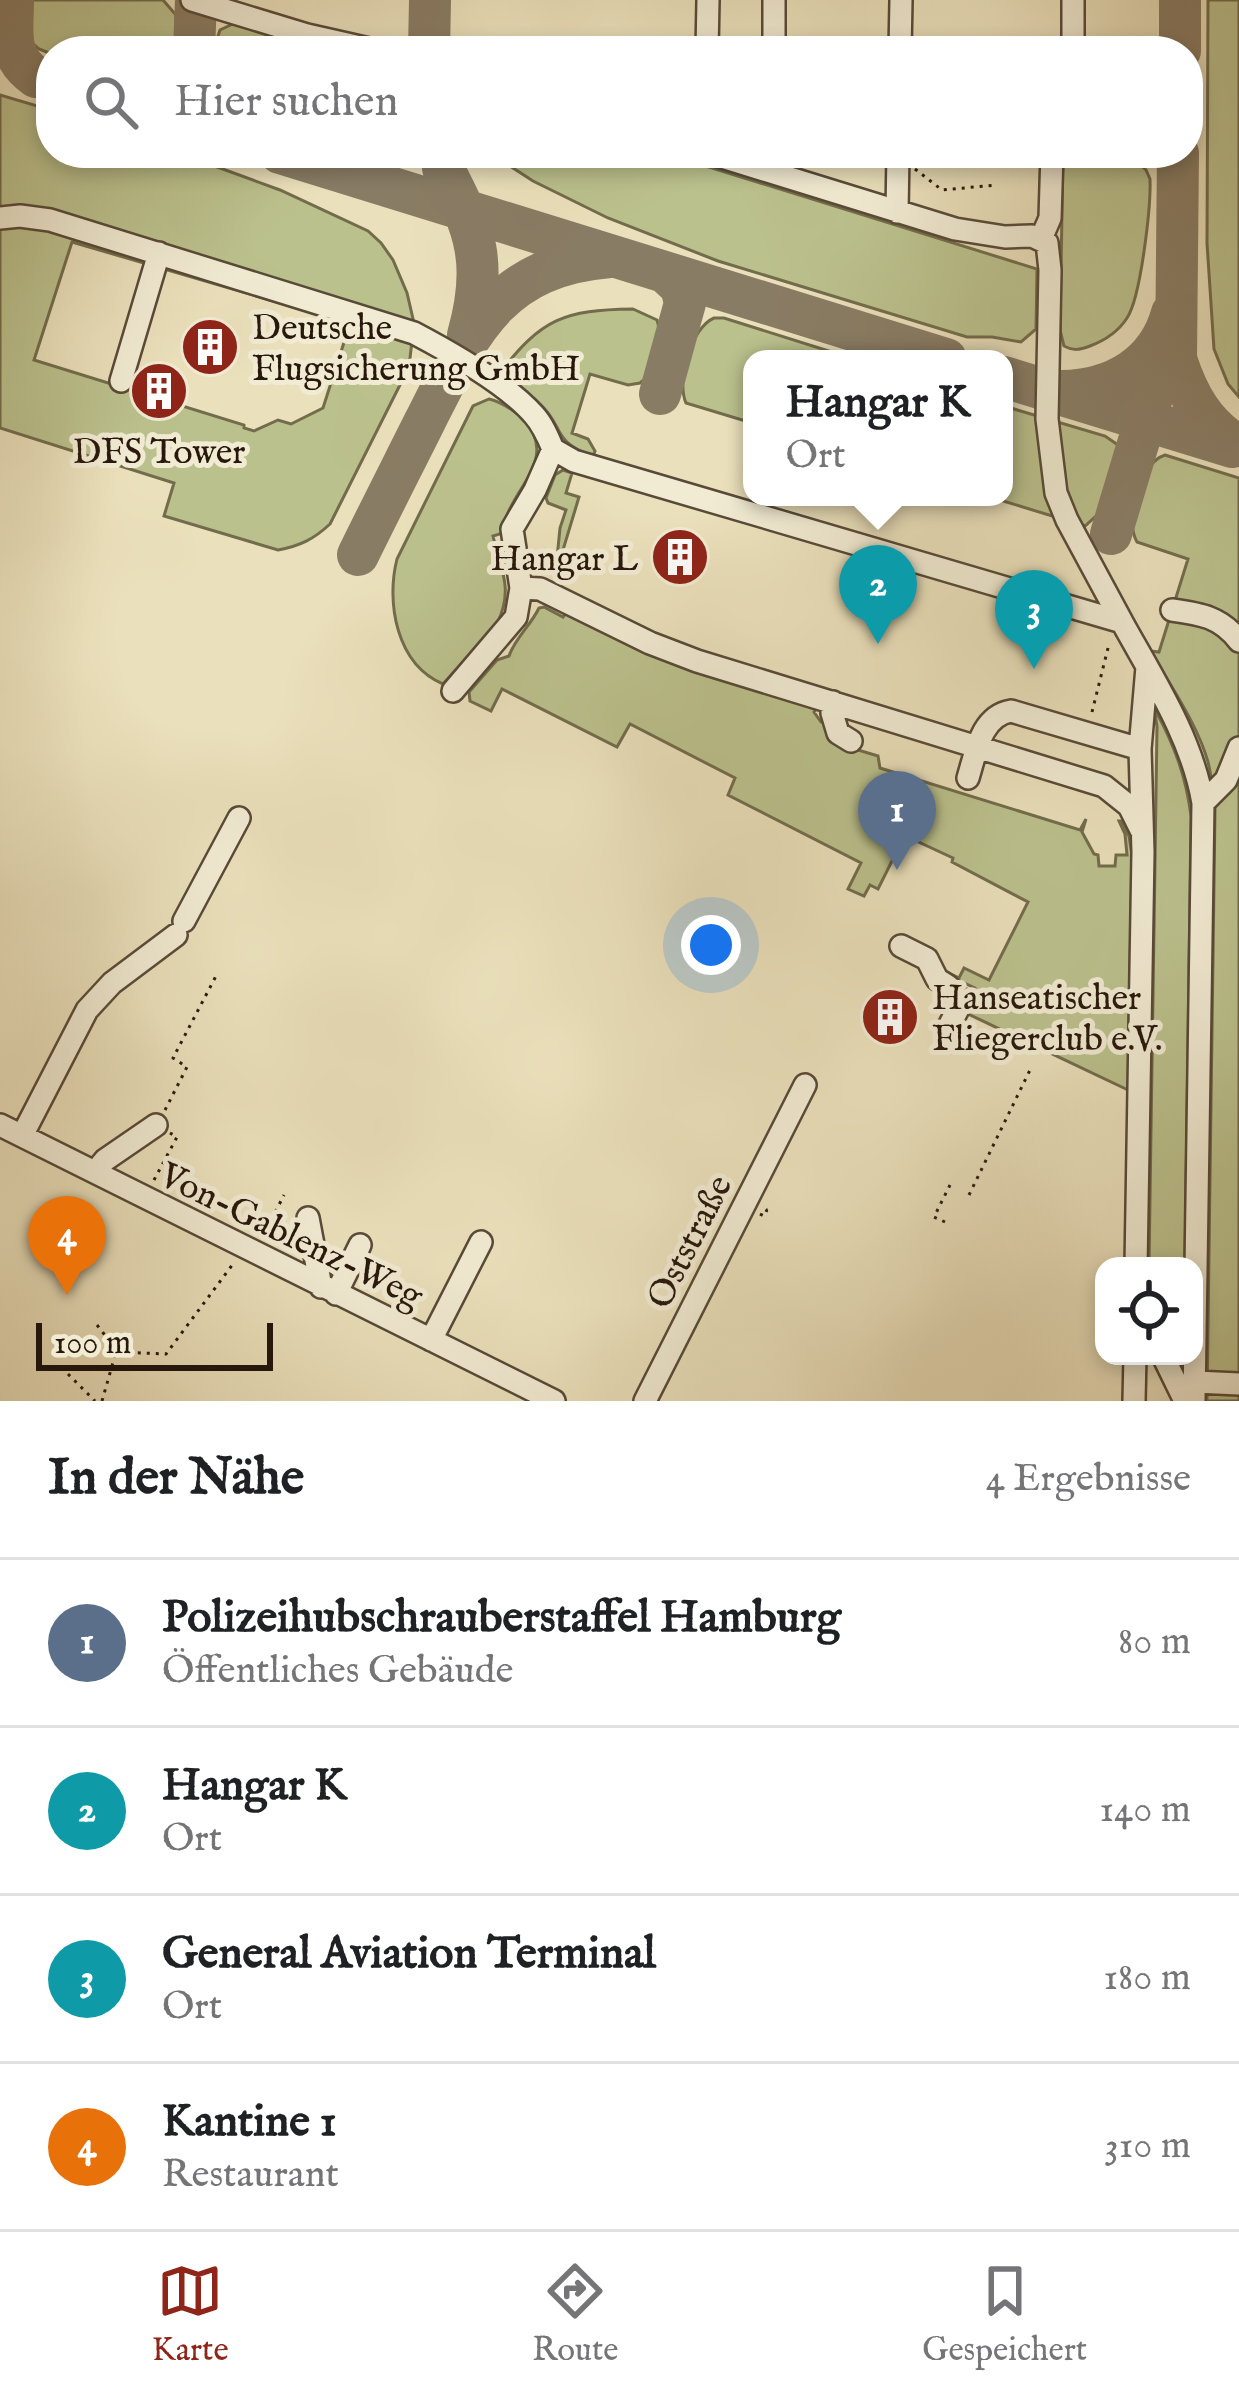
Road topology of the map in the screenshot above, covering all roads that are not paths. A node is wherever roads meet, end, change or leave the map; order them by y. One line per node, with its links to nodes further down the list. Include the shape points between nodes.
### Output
1 (192, 0): 6 (lane)
2 (708, 0): 7 (lane)
3 (774, 0): 8 (lane)
4 (901, 0): 9 (lane)
5 (1073, 0): 10 (lane)
6 (311, 36)
7 (707, 36)
8 (774, 36)
9 (900, 36)
10 (1073, 36)
11 (786, 168): 14 (lane)
12 (905, 168): 14 (lane)
13 (1052, 168): 16 (lane)
14 (897, 212): 16 (lane, via 967,232)
15 (0, 218): 17 (lane, via 50,220)
16 (1042, 238): 22 (lane, via 1049,247 1047,419 1055,493)
17 (159, 253): 18 (lane); 19 (lane, via 414,333 526,406)
18 (121, 381)
19 (553, 449): 20 (lane, via 512,529); 22 (lane)
20 (521, 588): 25 (lane, via 516,617); 26 (lane, via 540,589 697,661)
21 (1172, 610): 23 (lane, via 1222,622)
22 (1122, 622): 24 (lane)
23 (1239, 641)
24 (1147, 666): 30 (lane); 32 (lane, via 1198,771)
25 (453, 691)
26 (833, 702): 27 (lane, via 838,733); 28 (lane)
27 (851, 741)
28 (978, 747): 30 (lane, via 993,718 1011,711); 31 (lane); 34 (lane, via 1114,791)
29 (1239, 748): 32 (lane, via 1226,780)
30 (1140, 749): 34 (lane)
31 (968, 778)
32 (1203, 803): 52 (lane)
33 (239, 818): 40 (lane, via 180,928 87,1010)
34 (1141, 830): 45 (lane)
35 (901, 946): 36 (lane, via 927,959 955,996)
36 (948, 1028)
37 (799, 1082): 54 (lane, Oststraße)
38 (0, 1125): 40 (lane, Von-Gablenz-Weg)
39 (156, 1126): 41 (lane)
40 (22, 1134): 41 (lane, Von-Gablenz-Weg)
41 (95, 1172): 46 (lane, Von-Gablenz-Weg)
42 (308, 1218): 46 (lane)
43 (481, 1242): 47 (lane)
44 (360, 1245): 46 (lane)
45 (1136, 1257)
46 (328, 1290): 47 (lane, Von-Gablenz-Weg)
47 (431, 1340): 51 (lane, Von-Gablenz-Weg)
48 (1135, 1365): 55 (lane)
49 (1170, 1365): 52 (lane)
50 (1239, 1384): 52 (lane)
51 (512, 1392): 53 (lane, Von-Gablenz-Weg)
52 (1192, 1395)
53 (550, 1400)
54 (646, 1401)
55 (1134, 1401)

